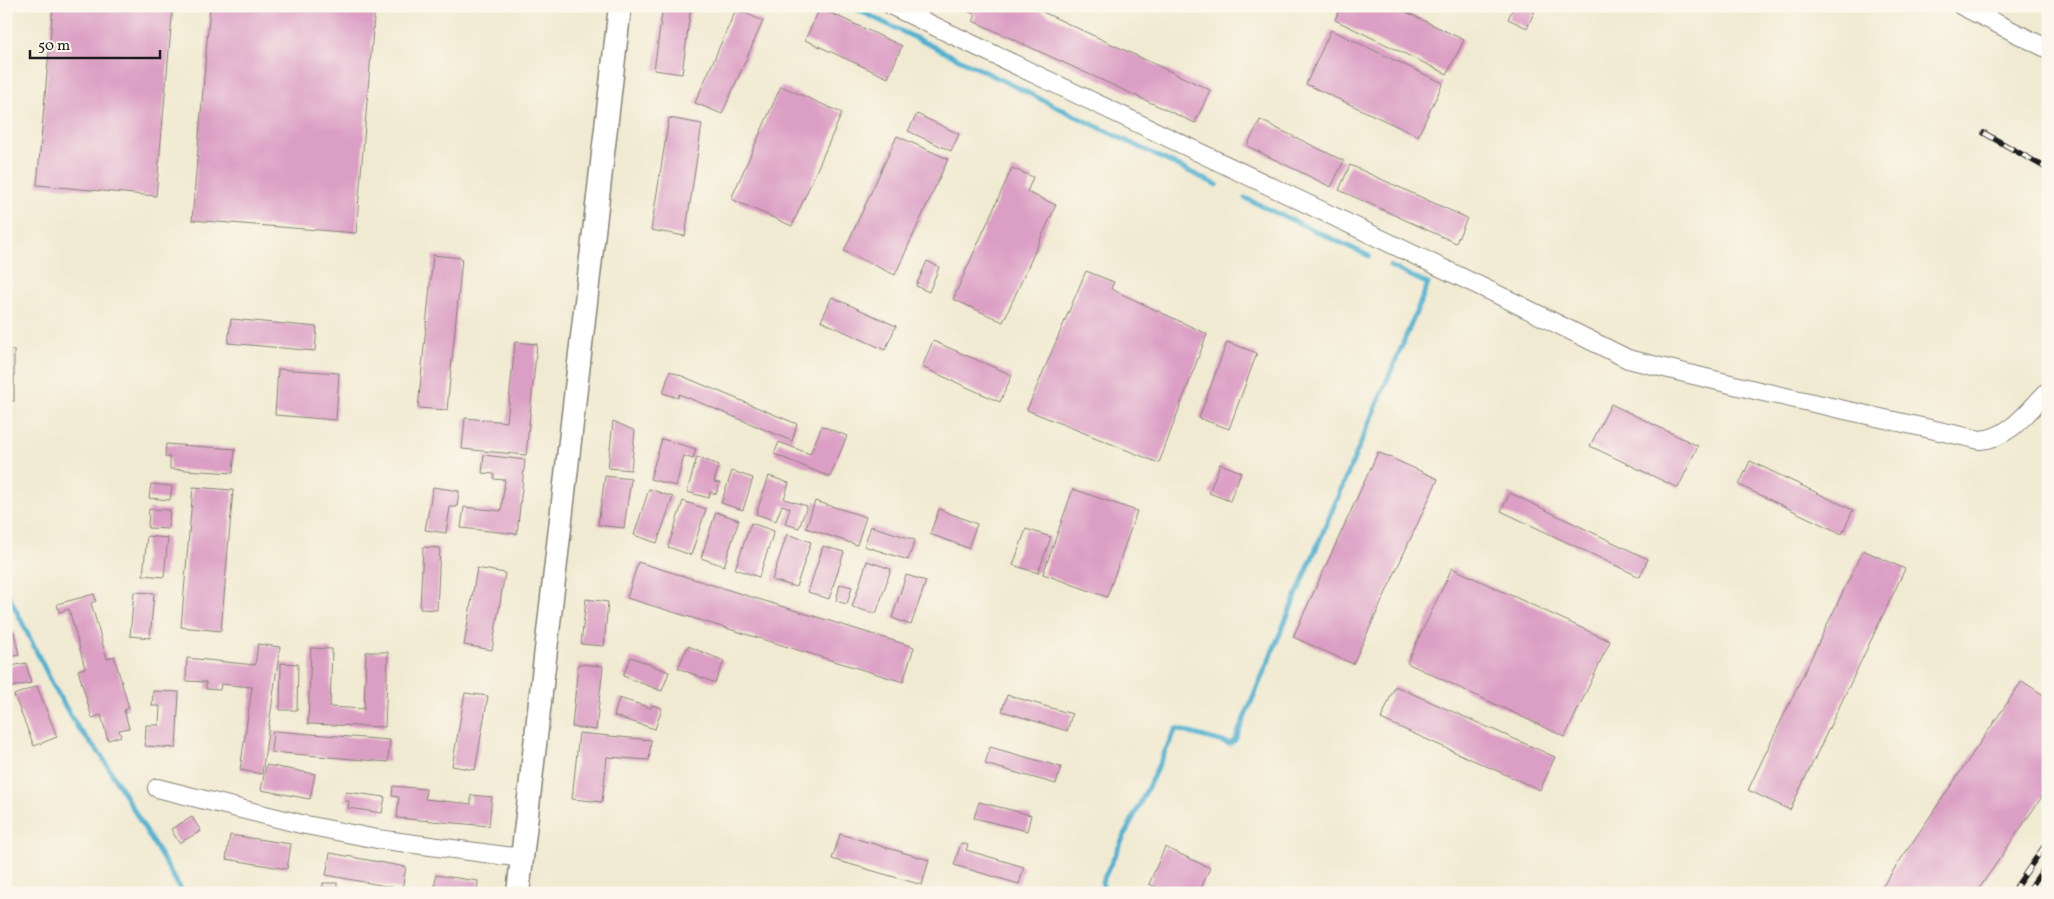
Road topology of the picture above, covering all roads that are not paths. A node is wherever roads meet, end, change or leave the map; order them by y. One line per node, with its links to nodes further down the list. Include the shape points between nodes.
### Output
1 (620, 6): 7 (street)
2 (892, 6): 5 (street, via 1628,359 1980,440 1994,439 2007,432)
3 (1962, 6): 4 (street)
4 (2048, 48)
5 (2048, 391)
6 (157, 788): 7 (street, via 342,832)
7 (522, 858): 8 (street)
8 (518, 893)

